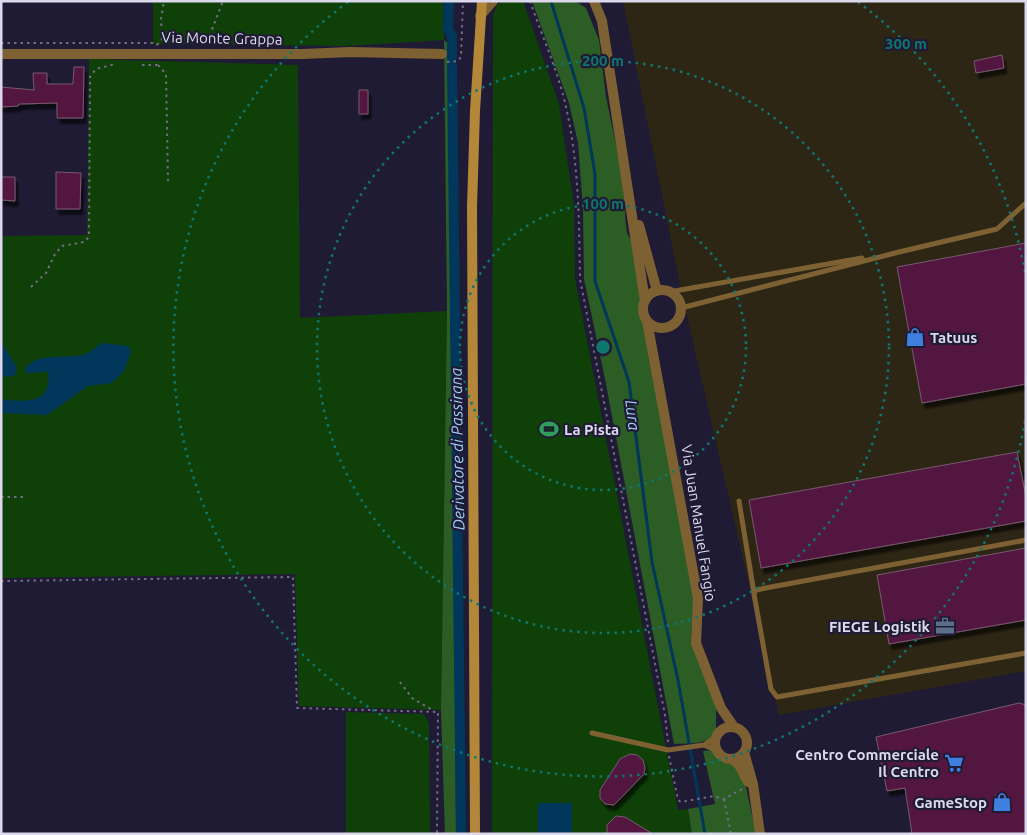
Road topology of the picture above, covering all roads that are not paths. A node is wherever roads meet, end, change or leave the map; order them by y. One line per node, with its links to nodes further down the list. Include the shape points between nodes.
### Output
1 (482, 1): 4 (main road)
2 (492, 1): 4 (street)
3 (594, 1): 7 (street, Via Juan Manuel Fangio, via 602,21)
4 (480, 16): 30 (main road, via 472,207)
5 (1, 54): 6 (street, Via Monte Grappa, via 350,52)
6 (446, 58)
7 (626, 179): 10 (street, Via Juan Manuel Fangio); 12 (street, Via Juan Manuel Fangio)
8 (1026, 203): 9 (lane, via 997,229)
9 (899, 252): 11 (lane); 13 (lane)
10 (657, 291): 11 (street); 12 (street)
11 (670, 292): 13 (street, via 678,298)
12 (645, 300): 14 (street, Via Juan Manuel Fangio, via 643,311)
13 (681, 308): 15 (street, via 676,323)
14 (647, 321): 15 (street); 16 (street, Via Juan Manuel Fangio)
15 (660, 328): 16 (street)
16 (652, 340): 21 (street, Via Juan Manuel Fangio, via 698,598 696,643)
17 (739, 501): 19 (lane)
18 (1026, 540): 19 (lane, via 756,590)
19 (754, 594): 20 (lane, via 772,690 777,697)
20 (1026, 653)
21 (721, 708): 22 (street, Via Juan Manuel Fangio); 24 (street, Via Juan Manuel Fangio)
22 (734, 727): 24 (street); 27 (street, via 746,737)
23 (592, 732): 25 (lane, via 671,750)
24 (718, 734): 25 (lane); 26 (street, via 715,743)
25 (704, 745): 26 (lane)
26 (718, 751): 28 (street)
27 (744, 752): 28 (street); 29 (street)
28 (732, 759): 29 (street, via 743,770)
29 (753, 794): 31 (street)
30 (475, 834)
31 (760, 834)

